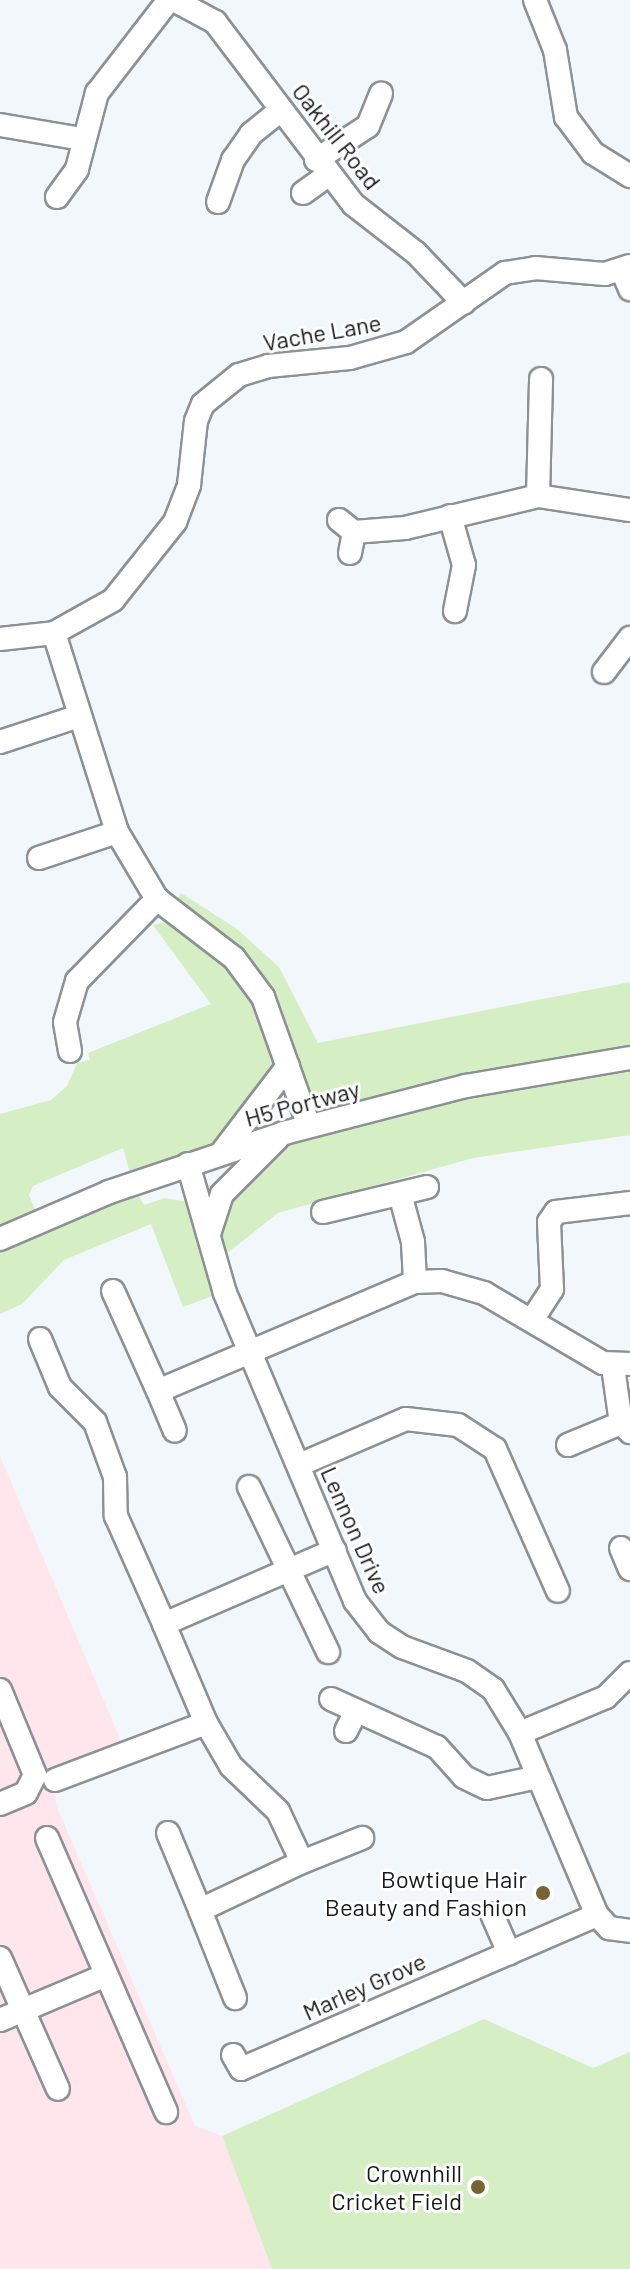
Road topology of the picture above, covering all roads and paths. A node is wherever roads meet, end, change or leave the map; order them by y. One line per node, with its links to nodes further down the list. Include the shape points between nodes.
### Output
1 (171, 0): 4 (street, Oakhill Road, via 215,22 250,61); 6 (street, via 97,93)
2 (535, 0): 8 (street, via 555,50 566,117 593,153)
3 (381, 94): 7 (street, via 368,126)
4 (281, 110): 7 (street, Oakhill Road); 11 (street, via 251,134 233,160)
5 (0, 125): 6 (street)
6 (82, 139): 10 (street, via 77,169)
7 (322, 167): 9 (street); 13 (street, Oakhill Road)
8 (630, 176)
9 (303, 193)
10 (57, 197)
11 (218, 202)
12 (627, 275): 13 (street, Vache Lane, via 535,268 505,273)
13 (464, 303): 20 (street, Vache Lane, via 406,342 350,358 268,366 239,375 213,393 196,421 189,485 163,541 113,600)
14 (541, 379): 15 (street)
15 (538, 496): 16 (street); 17 (street)
16 (630, 510)
17 (450, 516): 18 (street); 19 (street, via 464,565)
18 (347, 535)
19 (455, 611)
20 (54, 633): 22 (street); 24 (street)
21 (630, 638): 23 (street)
22 (0, 639)
23 (604, 672)
24 (79, 716): 25 (street); 26 (street)
25 (0, 742)
26 (117, 832): 27 (street); 28 (street)
27 (39, 858)
28 (157, 899): 29 (street, via 77,981 65,1022); 31 (street, via 234,958 263,997)
29 (70, 1051)
30 (630, 1058): 32 (street, H5 Portway, via 466,1086)
31 (288, 1066): 32 (street); 34 (street)
32 (309, 1126): 33 (street, H5 Portway)
33 (284, 1133): 34 (street, H5 Portway); 40 (street, via 222,1194)
34 (222, 1152): 35 (street, H5 Portway)
35 (188, 1164): 40 (street, Lennon Drive); 41 (street, H5 Portway)
36 (427, 1187): 37 (street)
37 (400, 1194): 39 (street); 42 (street, via 413,1242)
38 (630, 1203): 44 (street, via 556,1212 549,1222 552,1289)
39 (323, 1212)
40 (209, 1234): 46 (street, Lennon Drive)
41 (0, 1239)
42 (415, 1282): 44 (street, via 442,1281 484,1293); 46 (street)
43 (113, 1291): 48 (street)
44 (532, 1320): 47 (street)
45 (40, 1339): 57 (street, via 60,1387 95,1422 115,1477 116,1516)
46 (249, 1352): 48 (street); 52 (street, Lennon Drive)
47 (621, 1365): 49 (street)
48 (158, 1391): 50 (street)
49 (625, 1428): 51 (street)
50 (175, 1431)
51 (568, 1445)
52 (299, 1465): 54 (street, Lennon Drive); 56 (street, via 406,1419 458,1425 495,1449)
53 (249, 1487): 55 (street)
54 (335, 1550): 55 (street); 63 (street, Lennon Drive, via 355,1601 379,1632 402,1647 467,1671 493,1689)
55 (287, 1570): 57 (street); 58 (street)
56 (558, 1591)
57 (164, 1624): 62 (street)
58 (328, 1652)
59 (630, 1673): 63 (street, via 606,1697)
60 (0, 1690): 66 (street, via 35,1775 26,1793)
61 (331, 1699): 64 (street, via 351,1721 437,1747 464,1777 487,1788)
62 (206, 1723): 65 (street); 70 (street, via 231,1766 278,1811)
63 (520, 1733): 64 (street, Lennon Drive)
64 (538, 1777): 73 (street, Lennon Drive)
65 (55, 1780)
66 (0, 1804)
67 (168, 1833): 71 (street)
68 (47, 1838): 76 (street)
69 (362, 1838): 70 (street)
70 (302, 1862): 71 (street)
71 (200, 1910): 77 (street)
72 (492, 1914): 74 (street)
73 (619, 1928): 74 (street, Marley Grove)
74 (509, 1953): 80 (street, Marley Grove)
75 (0, 1958): 78 (street)
76 (106, 1975): 78 (street); 82 (street)
77 (235, 1998)
78 (22, 2010): 79 (street); 81 (street)
79 (0, 2020)
80 (240, 2070)
81 (58, 2089)
82 (166, 2112)

